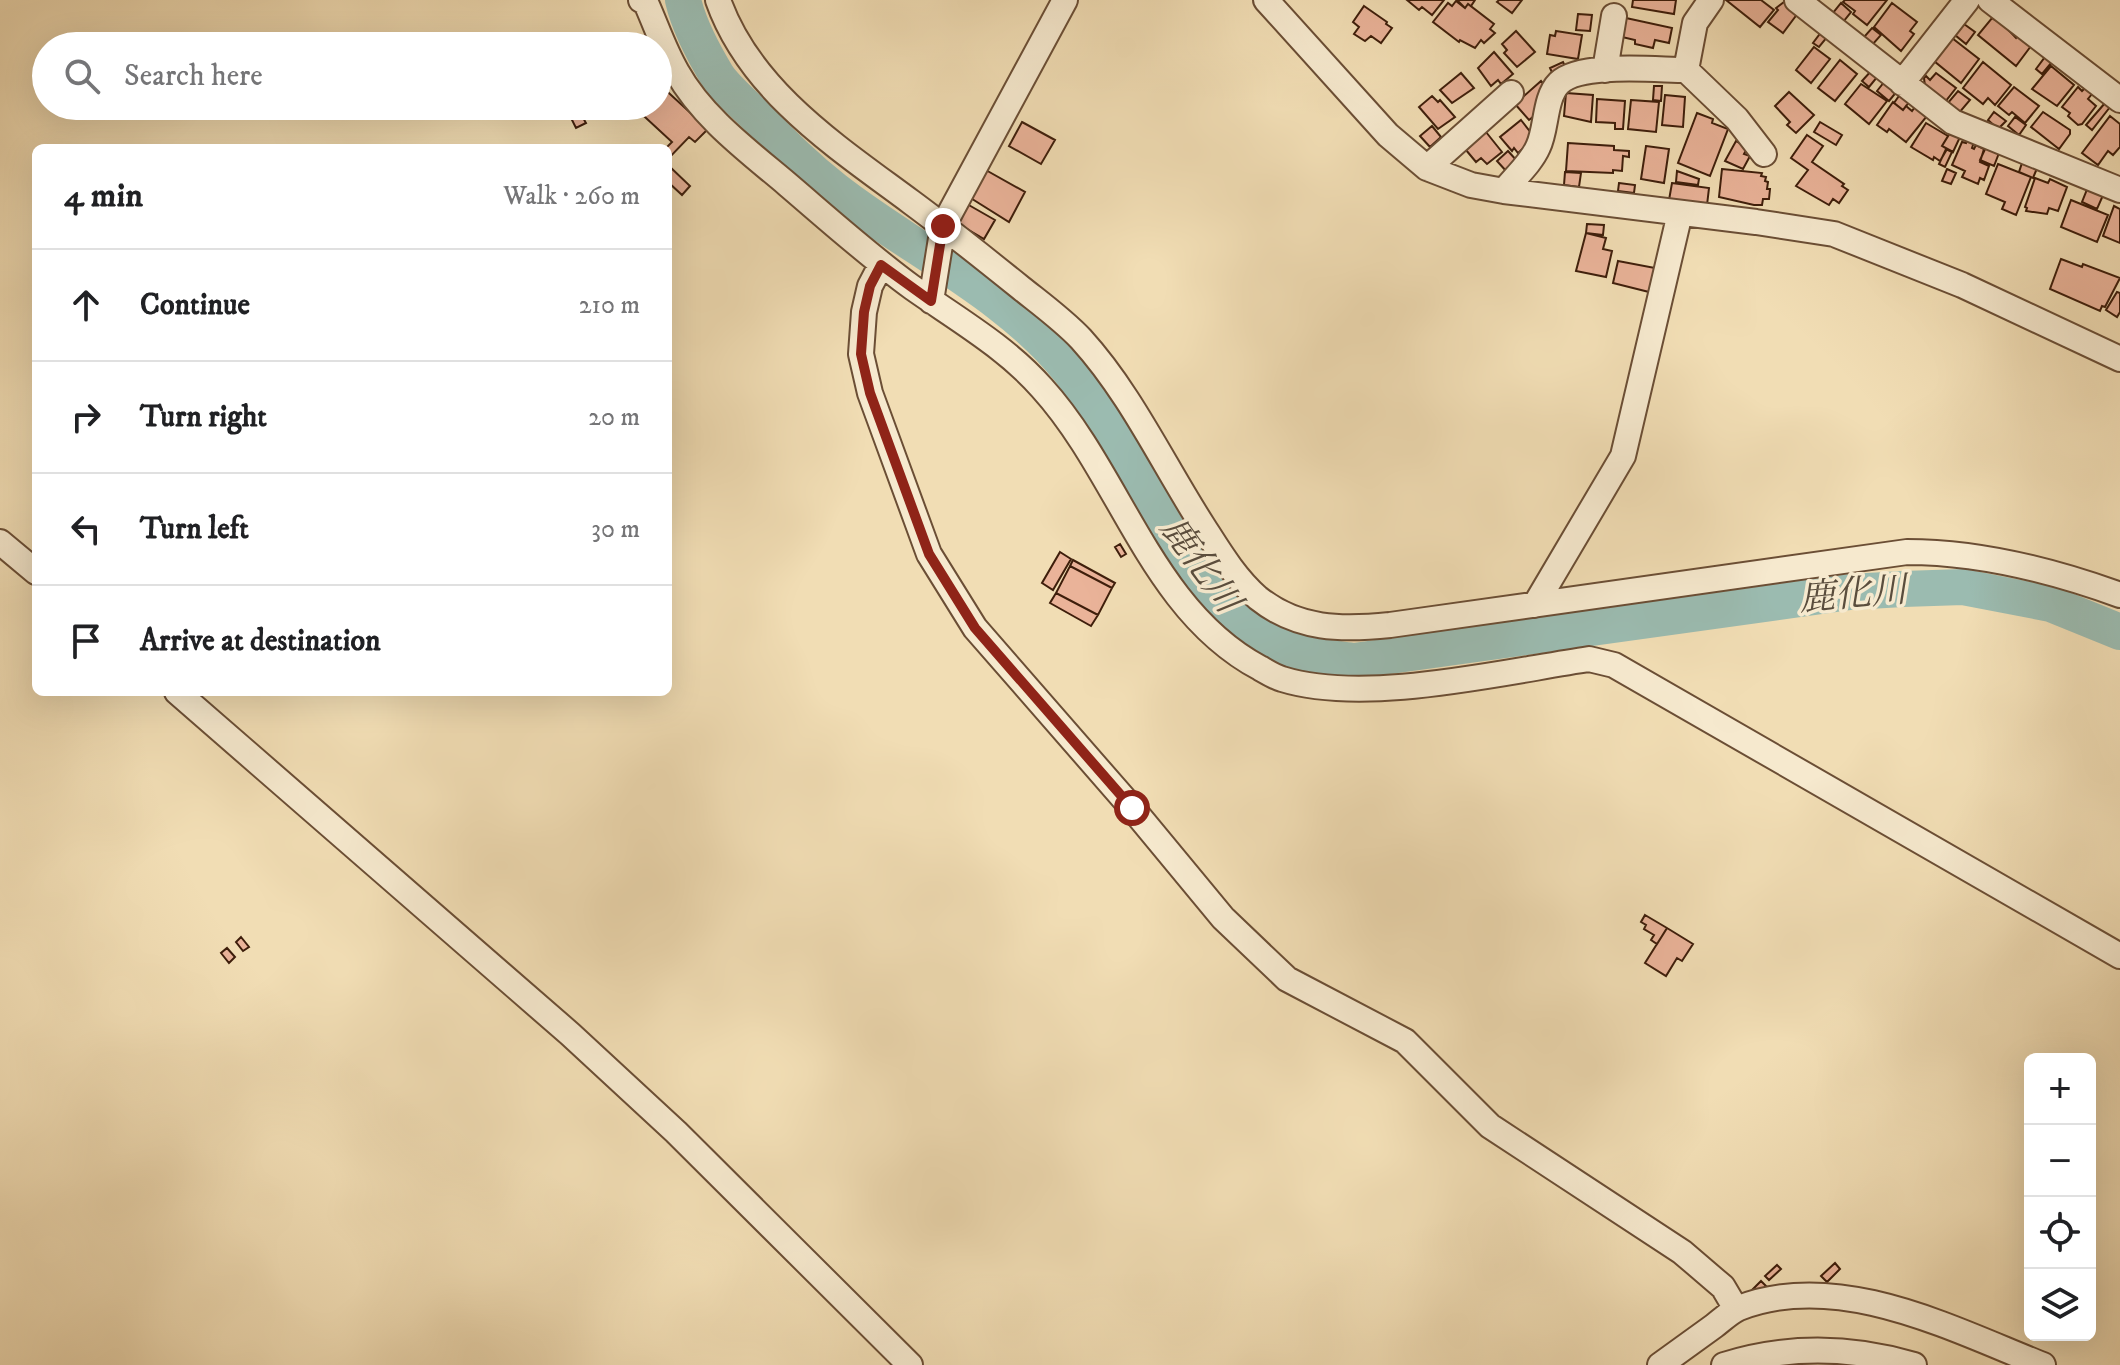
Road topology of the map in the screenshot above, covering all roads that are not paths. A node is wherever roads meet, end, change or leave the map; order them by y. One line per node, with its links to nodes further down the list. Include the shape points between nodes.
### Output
1 (641, 0): 10 (street)
2 (718, 0): 22 (street, via 742,51 778,94)
3 (1065, 0): 22 (street)
4 (1266, 0): 18 (street, via 1388,135)
5 (1711, 0): 13 (street, via 1695,23)
6 (1797, 0): 14 (street)
7 (1967, 0): 14 (street)
8 (1990, 0): 16 (street)
9 (1614, 16): 12 (street)
10 (659, 32)
11 (672, 62): 23 (street, via 701,106 733,138)
12 (1605, 70): 13 (street); 20 (street, via 1559,83 1537,150)
13 (1686, 70): 17 (street, via 1737,119)
14 (1902, 83): 19 (street, via 1953,122)
15 (1511, 93): 18 (street)
16 (2120, 100)
17 (1764, 154)
18 (1427, 168): 20 (street)
19 (2120, 190)
20 (1504, 191): 21 (street)
21 (1680, 213): 25 (street, via 1834,234 1962,285); 29 (street, via 1623,456)
22 (943, 226): 24 (street); 29 (street, via 1082,340 1137,415 1235,573 1278,611 1308,624 1350,629)
23 (881, 265): 24 (street); 32 (street, via 864,312 861,354 870,393 929,554 975,628 1223,918 1287,979 1405,1041 1490,1126 1682,1252 1723,1287)
24 (931, 296): 31 (street, via 1012,358 1067,415 1156,563 1198,623 1235,655 1280,679 1327,688 1430,683 1589,659 1614,665)
25 (2120, 359)
26 (0, 542): 27 (street)
27 (32, 569)
28 (2120, 595): 29 (street, via 2003,561 1907,552)
29 (1535, 605)
30 (182, 696): 33 (street, via 570,1034)
31 (2120, 956)
32 (1736, 1309): 34 (street); 37 (street, via 1809,1295 1879,1303 1929,1317)
33 (910, 1365)
34 (1660, 1365)
35 (1724, 1365): 36 (street, via 1760,1354 1831,1349)
36 (1914, 1365)
37 (2043, 1365)

